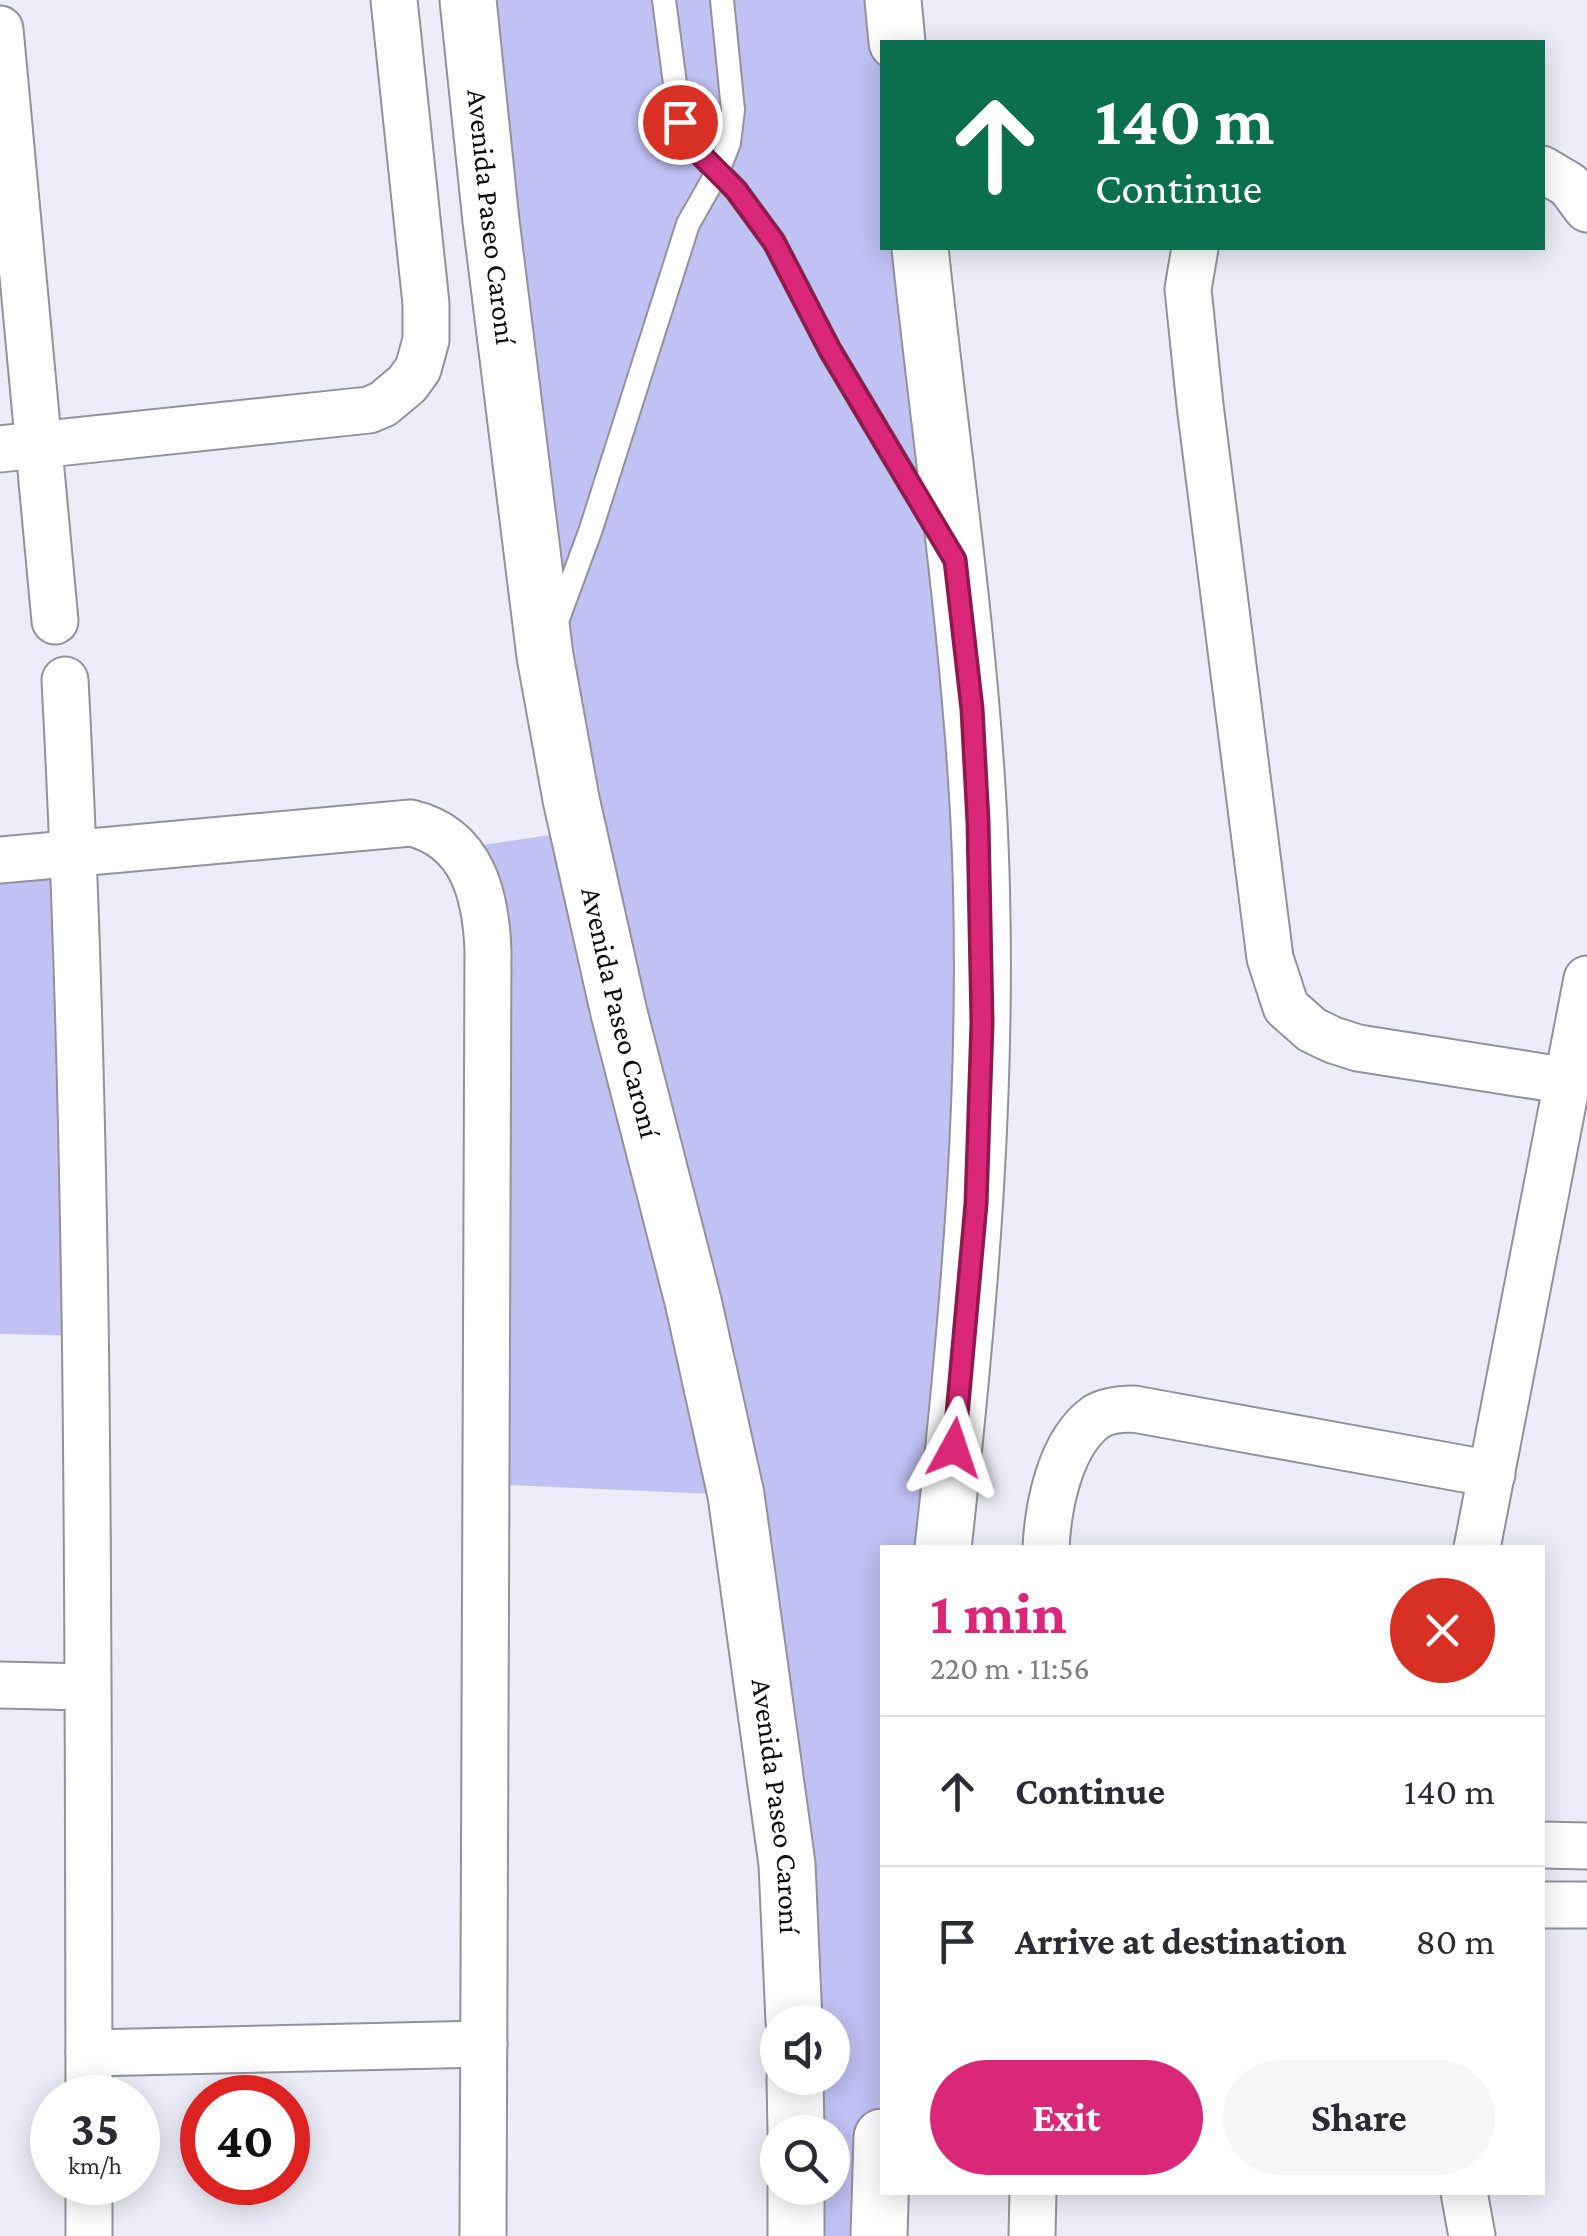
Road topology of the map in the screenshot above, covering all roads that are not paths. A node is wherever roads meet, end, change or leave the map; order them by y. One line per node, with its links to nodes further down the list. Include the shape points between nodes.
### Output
1 (394, 0): 13 (street, via 426,304 423,356 406,384 369,410)
2 (468, 0): 16 (street, Avenida Paseo Caroní)
3 (664, 0): 9 (lane, via 680,122)
4 (722, 0): 9 (lane, via 734,110)
5 (892, 0): 7 (street)
6 (0, 28): 13 (street)
7 (897, 40)
8 (1545, 171): 10 (street, via 1568,184)
9 (718, 172): 14 (lane, via 774,242); 16 (lane, via 688,224)
10 (1587, 210)
11 (920, 250): 14 (street)
12 (1195, 250): 21 (street, via 1188,289 1200,405 1270,958 1286,1006 1312,1030 1358,1048)
13 (19, 447): 15 (street)
14 (955, 560): 23 (street, via 978,822 982,1078 974,1234)
15 (55, 621)
16 (545, 656): 32 (street, Avenida Paseo Caroní, via 618,1013 736,1495 787,1864)
17 (65, 680): 18 (street)
18 (74, 853): 19 (street); 27 (street); 33 (street, via 411,823 442,836 476,876 488,952)
19 (0, 860)
20 (1587, 979): 21 (street)
21 (1568, 1081): 22 (street)
22 (1492, 1474): 24 (street, via 1118,1409 1097,1416 1069,1452 1050,1508); 25 (street)
23 (942, 1545)
24 (1046, 1545)
25 (1478, 1545)
26 (0, 1685): 27 (street)
27 (87, 1687): 34 (street)
28 (1545, 1845): 29 (street)
29 (1587, 1846)
30 (1545, 1904): 31 (street)
31 (1587, 1906)
32 (793, 2005)
33 (484, 2044): 34 (street); 42 (street)
34 (89, 2053): 35 (street)
35 (89, 2075)
36 (880, 2195): 44 (street)
37 (1033, 2195): 45 (street)
38 (1465, 2195): 46 (street)
39 (89, 2205): 41 (street)
40 (796, 2205): 43 (street)
41 (89, 2236)
42 (483, 2236)
43 (796, 2236)
44 (879, 2236)
45 (1032, 2236)
46 (1472, 2236)

